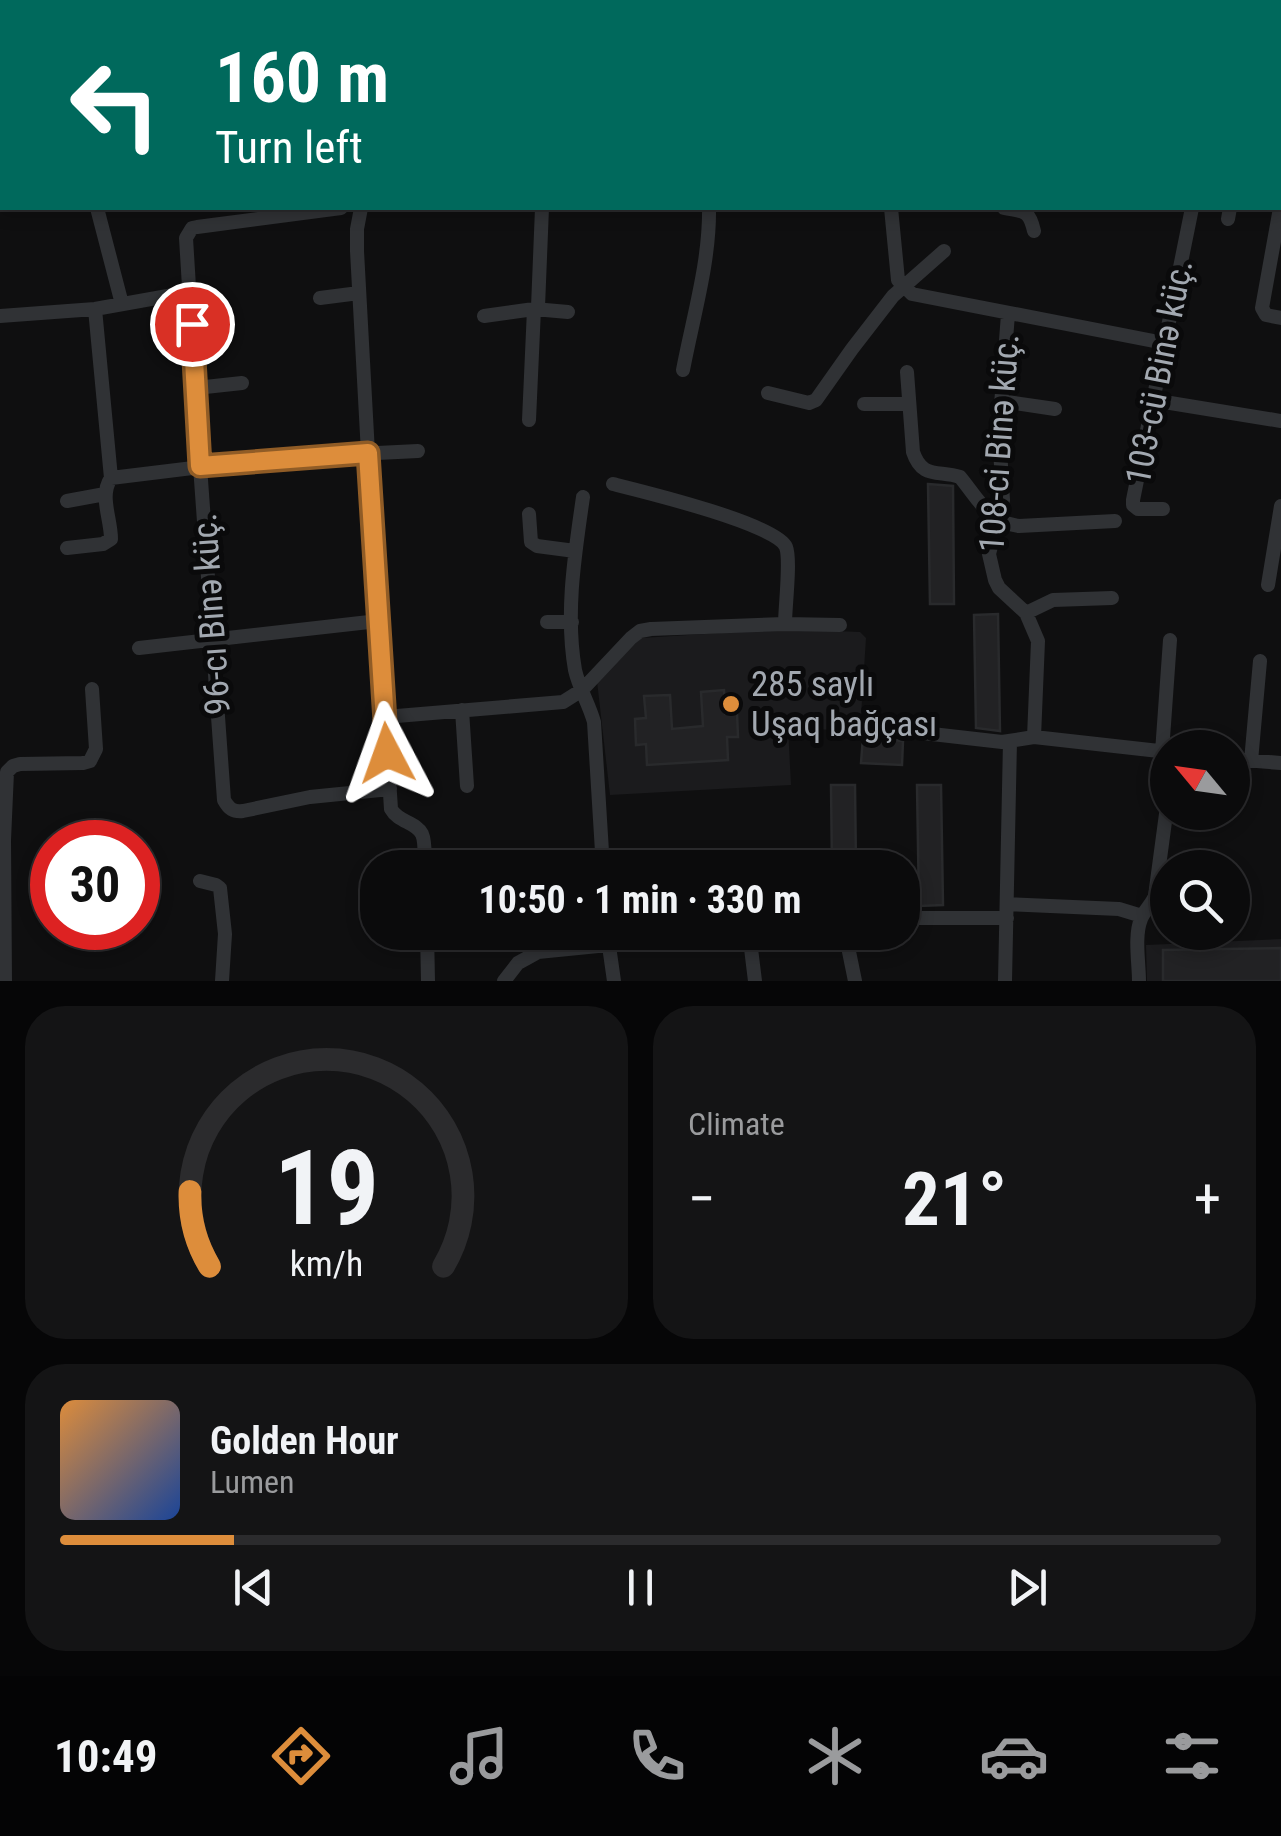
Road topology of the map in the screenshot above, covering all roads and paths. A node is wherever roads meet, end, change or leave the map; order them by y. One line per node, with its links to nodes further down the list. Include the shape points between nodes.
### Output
1 (98, 210): 16 (street)
2 (326, 210): 13 (street, 96-cı Binə küç., via 192,228 186,238)
3 (361, 210): 14 (street)
4 (542, 210): 18 (street)
5 (708, 210): 25 (street)
6 (891, 210): 12 (street)
7 (1013, 210): 10 (street, via 1030,216)
8 (1192, 210): 24 (street, 103-cü Binə küç.)
9 (1279, 210): 23 (street, via 1262,308)
10 (1034, 231)
11 (944, 251): 12 (street)
12 (902, 286): 20 (street, via 922,297); 29 (street, via 816,400)
13 (190, 292): 16 (street); 28 (street, 96-cı Binə küç.)
14 (360, 293): 15 (street); 38 (street)
15 (320, 298)
16 (122, 304): 17 (street)
17 (95, 309): 21 (street); 40 (street)
18 (534, 309): 19 (street); 22 (street); 35 (street)
19 (568, 312)
20 (1008, 314): 24 (street); 31 (street, 108-ci Binə küç.)
21 (0, 316)
22 (484, 316)
23 (1281, 318)
24 (1164, 343): 30 (street, 103-cü Binə küç.)
25 (683, 370)
26 (906, 372): 33 (street)
27 (242, 383): 28 (street)
28 (196, 388): 39 (street, 96-cı Binə küç.)
29 (768, 393)
30 (1152, 400): 36 (street); 46 (street, 103-cü Binə küç., via 1133,504 1138,510)
31 (1001, 402): 34 (street); 48 (street, 108-ci Binə küç., via 1004,487)
32 (864, 404): 33 (street)
33 (908, 404): 48 (street, via 916,462 928,472 960,477)
34 (1056, 409)
35 (529, 420)
36 (1281, 422)
37 (418, 451): 38 (street)
38 (368, 453): 39 (street); 55 (street)
39 (200, 466): 40 (street); 60 (street, 96-cı Binə küç.)
40 (111, 478): 42 (street)
41 (613, 484): 58 (street, via 780,538 788,550)
42 (104, 494): 44 (street); 50 (street, via 109,542)
43 (584, 496): 51 (street)
44 (67, 501)
45 (1281, 506): 52 (street)
46 (1163, 509)
47 (529, 514): 51 (street, via 531,542)
48 (996, 520): 49 (street, via 1019,526); 54 (street, 108-ci Binə küç., via 990,563 999,588)
49 (1115, 521)
50 (66, 548)
51 (575, 550): 57 (street)
52 (1268, 585)
53 (1112, 598): 54 (street, via 1052,600)
54 (1026, 613): 70 (street, 108-ci Binə küç., via 1038,641)
55 (378, 621): 60 (street); 67 (street)
56 (547, 622): 57 (street)
57 (572, 622): 65 (street)
58 (785, 624): 59 (street); 65 (street, via 640,631)
59 (840, 625)
60 (213, 639): 62 (street); 76 (street, 96-cı Binə küç., via 228,808)
61 (1170, 640): 69 (street)
62 (139, 648)
63 (1260, 661): 73 (street)
64 (92, 689): 78 (street, via 94,756 84,763 12,766)
65 (582, 690): 66 (street, via 563,702); 80 (street, via 594,722)
66 (462, 710): 67 (street); 75 (street)
67 (384, 717): 76 (street)
68 (862, 726): 71 (street)
69 (1166, 730)
70 (1034, 737): 71 (street); 72 (street)
71 (1010, 741): 82 (street)
72 (1150, 750)
73 (1251, 761): 74 (street)
74 (1281, 763)
75 (467, 786)
76 (390, 789): 79 (street, via 393,814 421,831)
77 (1164, 830): 83 (street, via 1155,896)
78 (2, 840): 90 (street)
79 (424, 850)
80 (602, 850)
81 (200, 881): 91 (street, via 220,888)
82 (1007, 911): 83 (street, via 1119,908); 84 (street); 97 (street)
83 (1142, 916): 98 (street)
84 (920, 917)
85 (427, 950): 92 (street)
86 (549, 950): 93 (street, via 518,963)
87 (610, 950): 94 (street)
88 (751, 950): 95 (street)
89 (848, 950): 96 (street)
90 (5, 981)
91 (222, 981)
92 (428, 981)
93 (504, 981)
94 (614, 981)
95 (755, 981)
96 (855, 981)
97 (1005, 981)
98 (1139, 981)

